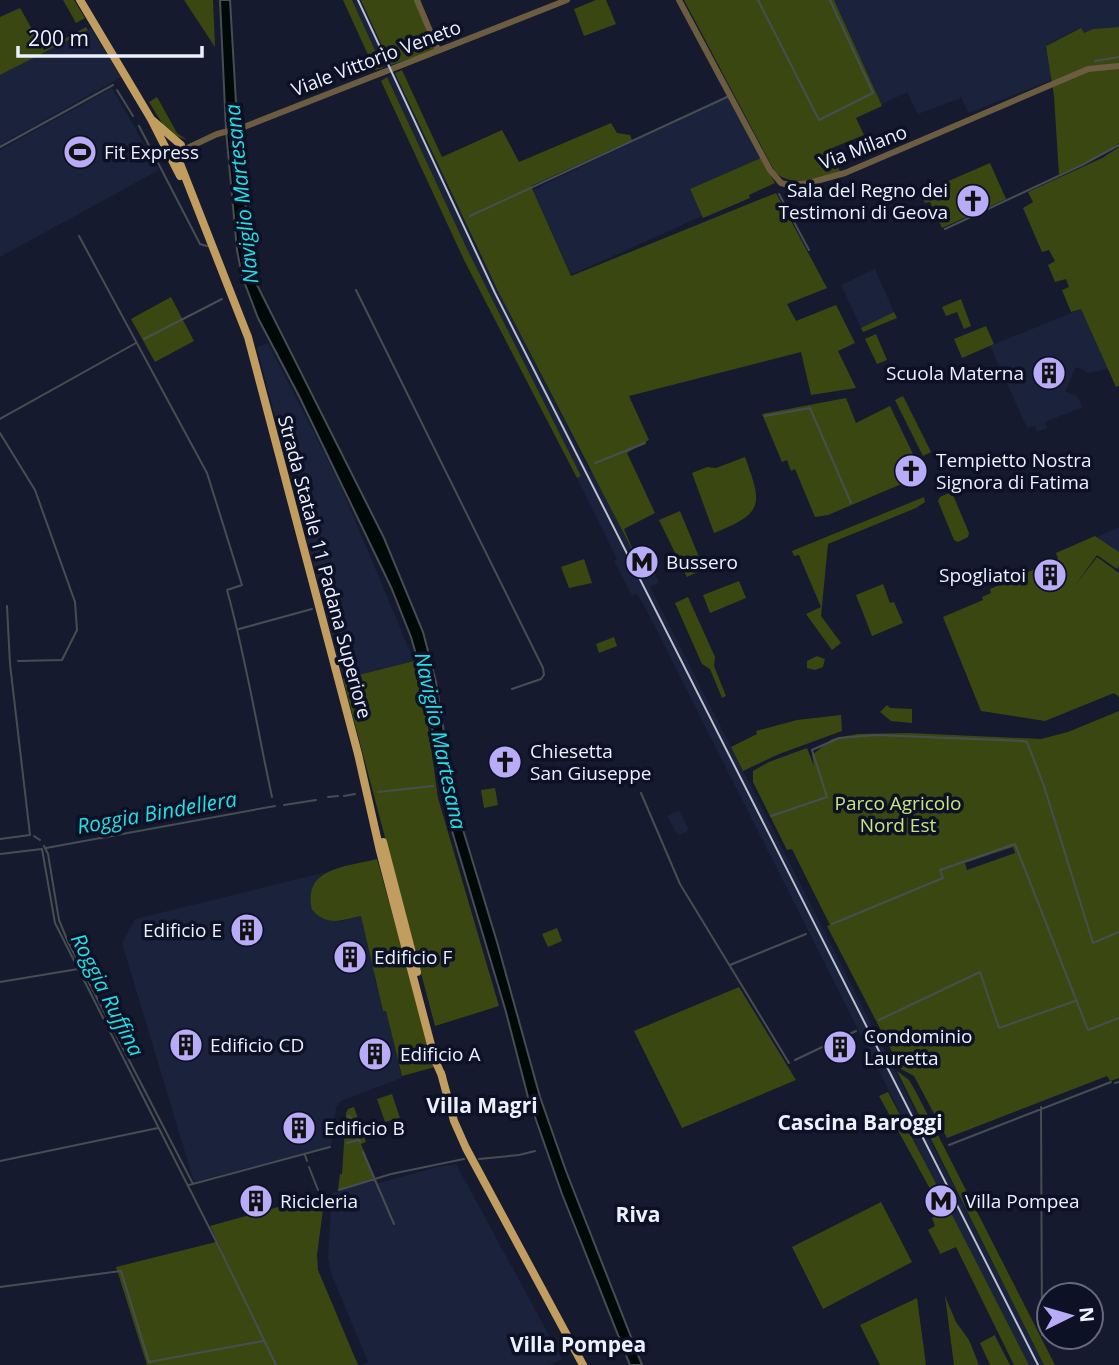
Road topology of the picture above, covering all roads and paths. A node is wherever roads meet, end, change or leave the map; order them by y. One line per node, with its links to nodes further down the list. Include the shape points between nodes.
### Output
1 (80, 0): 7 (main road, Strada Statale 11 Padana Superiore, via 151,119)
2 (417, 0): 5 (street)
3 (567, 0): 5 (street, Viale Vittorio Veneto)
4 (680, 0): 6 (street, Via Milano, via 770,170 789,185 853,170 1088,69)
5 (438, 50): 7 (street, Viale Vittorio Veneto, via 238,129)
6 (1119, 66)
7 (175, 148): 8 (main road, Strada Statale 11 Padana Superiore, via 253,357 458,1129)
8 (583, 1365)

